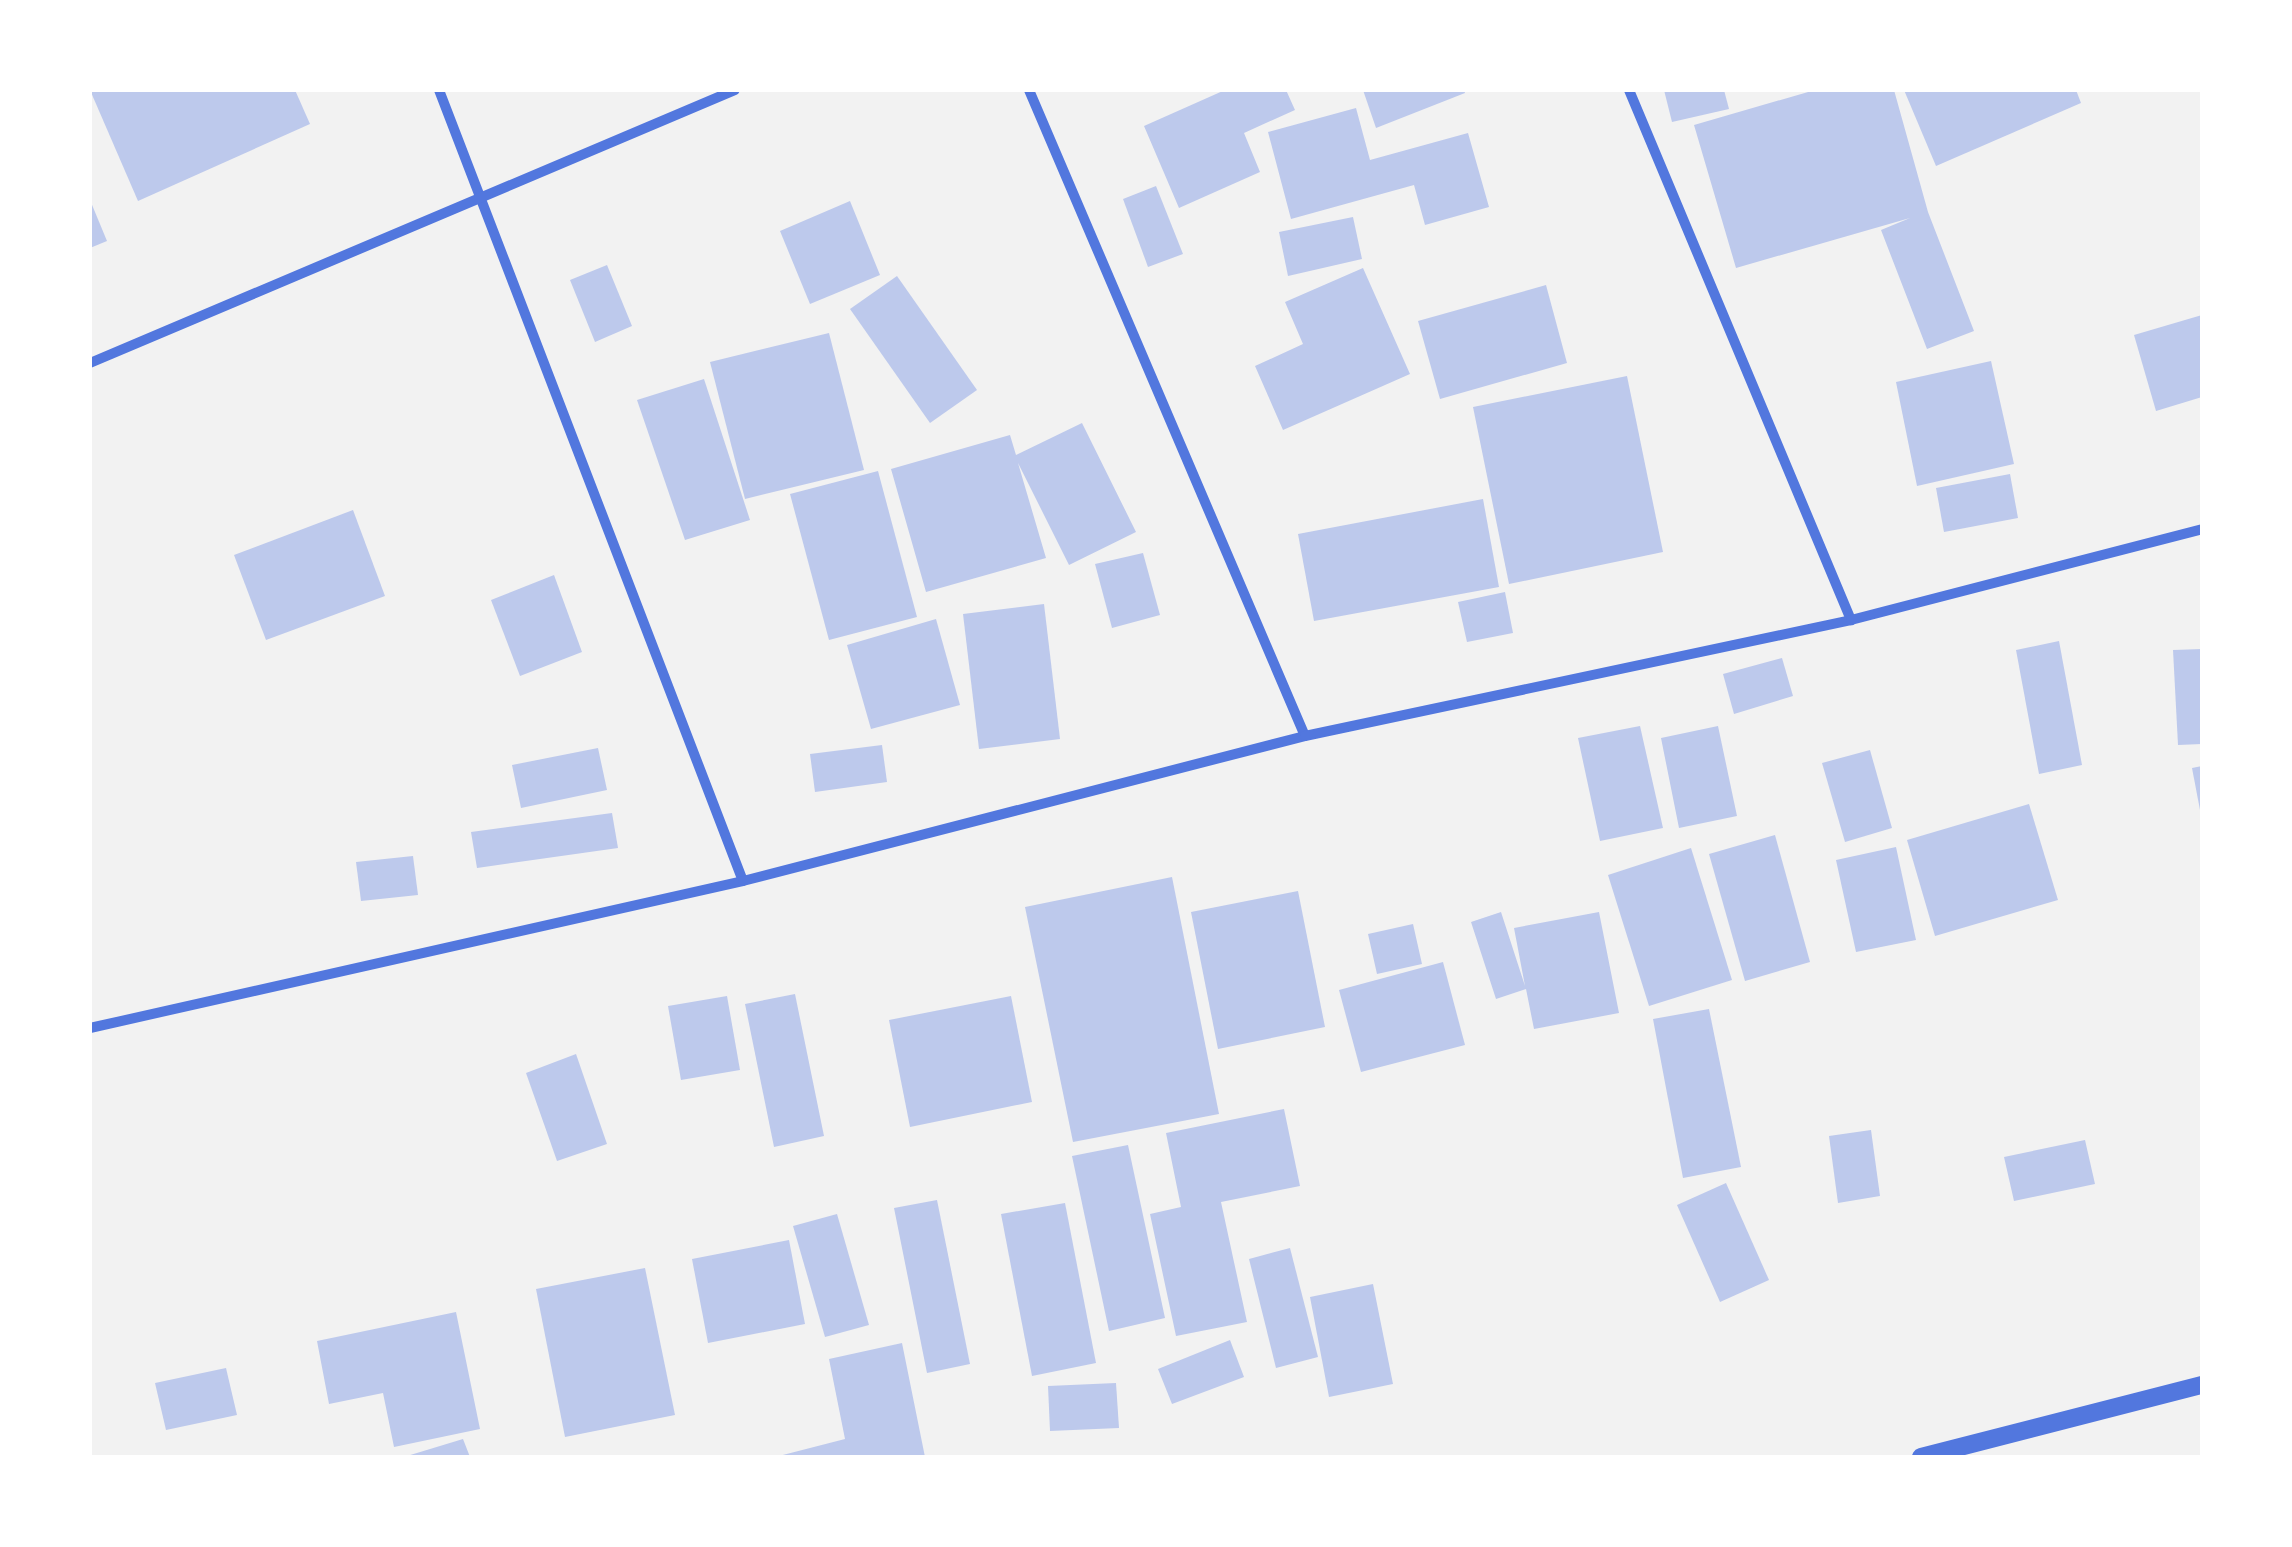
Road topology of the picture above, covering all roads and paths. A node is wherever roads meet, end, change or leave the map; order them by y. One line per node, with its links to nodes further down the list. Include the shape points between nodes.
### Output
1 (438, 90): 5 (street)
2 (734, 90): 5 (street)
3 (1029, 90): 9 (street)
4 (1629, 90): 8 (street)
5 (485, 198): 6 (street); 10 (street)
6 (90, 363)
7 (2202, 529): 8 (street)
8 (1851, 620): 9 (street)
9 (1305, 736): 10 (street)
10 (742, 881): 11 (street)
11 (90, 1028)
12 (2202, 1385): 13 (street)
13 (1921, 1457)

